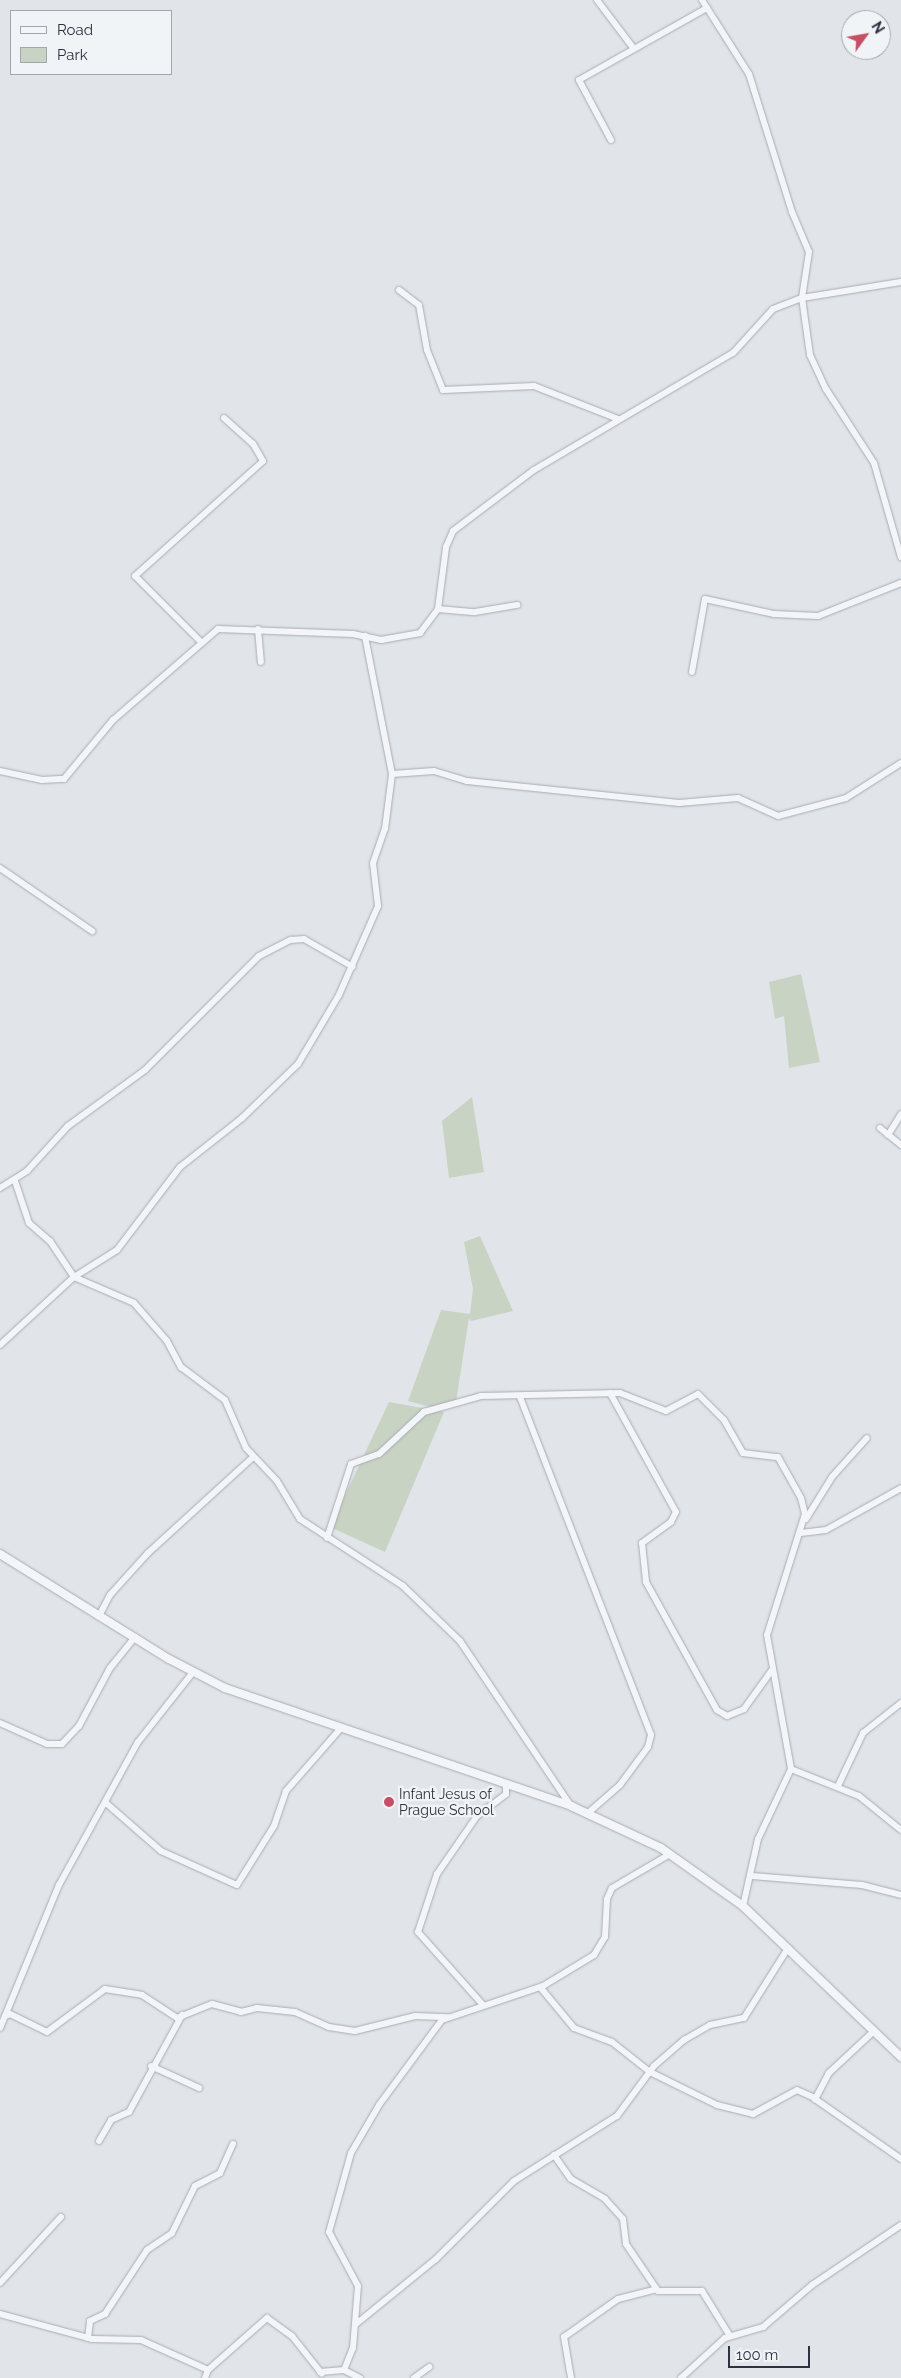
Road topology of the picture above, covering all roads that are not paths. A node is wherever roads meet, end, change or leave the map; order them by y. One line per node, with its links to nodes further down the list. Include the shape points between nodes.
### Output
1 (597, 0): 4 (street)
2 (702, 0): 3 (street)
3 (707, 8): 4 (street); 8 (street, via 744,63 792,212 807,245 810,259)
4 (634, 49): 5 (street, via 579,80)
5 (611, 140)
6 (901, 282): 8 (street)
7 (399, 290): 10 (street, via 419,305 430,360 443,390 534,386)
8 (802, 298): 10 (street, via 767,313 733,353); 11 (street, via 810,355 826,389 874,463)
9 (224, 418): 17 (street, via 248,438 264,461 135,576)
10 (618, 419): 14 (street, via 577,448 538,467 453,531 446,547)
11 (901, 557)
12 (901, 583): 19 (street, via 818,616 779,615 705,600)
13 (517, 605): 14 (street, via 475,612)
14 (438, 609): 16 (street, via 426,628 413,636 381,640)
15 (258, 629): 16 (street); 17 (street, via 228,627); 18 (street)
16 (365, 636): 22 (street)
17 (201, 642): 21 (street, via 113,720 64,779 42,780)
18 (261, 662)
19 (692, 672)
20 (901, 763): 22 (street, via 846,798 778,816 738,798 679,803 467,781 434,771)
21 (0, 771)
22 (392, 774): 25 (street, via 385,829 374,863 378,906)
23 (0, 868): 24 (street)
24 (92, 931)
25 (353, 967): 30 (street, via 304,939 291,940 259,956 145,1070 68,1126); 32 (street, via 304,1058 242,1118 180,1167 117,1250)
26 (901, 1114): 28 (street)
27 (880, 1128): 28 (street)
28 (888, 1135): 29 (street)
29 (901, 1145)
30 (15, 1180): 31 (street); 32 (street, via 29,1223 54,1246)
31 (0, 1188)
32 (74, 1277): 33 (street); 37 (street, via 121,1295 142,1310 181,1367 229,1404)
33 (0, 1345)
34 (610, 1393): 35 (street); 39 (street, via 628,1395 666,1411 693,1394 701,1395 724,1420 743,1453 781,1460 801,1498); 45 (street, via 676,1512 671,1522 642,1543 647,1584 719,1713 727,1716 749,1706)
35 (520, 1397): 41 (street, via 484,1395 430,1410 379,1454 352,1462); 55 (street, via 651,1735 623,1780)
36 (867, 1438): 39 (street, via 832,1477)
37 (253, 1458): 41 (street, via 277,1481 300,1519); 43 (street, via 148,1553 110,1595)
38 (901, 1488): 40 (street, via 826,1530)
39 (804, 1522): 40 (street)
40 (801, 1533): 45 (street, via 768,1627)
41 (327, 1538): 54 (street, via 396,1581 460,1641)
42 (0, 1554): 43 (street)
43 (100, 1614): 44 (street)
44 (135, 1637): 46 (street); 48 (street, via 110,1668 79,1726 62,1744 46,1744)
45 (772, 1670): 50 (street)
46 (193, 1672): 49 (street); 53 (street, via 138,1742)
47 (901, 1703): 52 (street, via 864,1733)
48 (0, 1723)
49 (341, 1728): 51 (street); 53 (street, via 302,1767 286,1791 274,1826 237,1885 161,1851)
50 (791, 1769): 52 (street); 58 (street, via 758,1839)
51 (506, 1784): 54 (street); 63 (street, via 506,1794 473,1820 436,1874 418,1932 464,1978)
52 (838, 1786): 56 (street, via 864,1799)
53 (106, 1803): 65 (street, via 50,1904)
54 (572, 1806): 55 (street)
55 (588, 1812): 57 (street)
56 (901, 1830)
57 (670, 1854): 60 (street); 62 (street, via 612,1888 598,1951)
58 (752, 1876): 59 (street, via 862,1885); 60 (street)
59 (901, 1895)
60 (743, 1906): 61 (street)
61 (788, 1948): 68 (street); 71 (street, via 744,2018 696,2031)
62 (540, 1987): 63 (street); 71 (street, via 569,2025 612,2042)
63 (483, 2005): 66 (street)
64 (183, 2013): 65 (street, via 173,2017 142,1995 102,1989 47,2032 10,2014); 66 (street, via 212,2004 241,2012 287,2011 350,2031 422,2015); 70 (street)
65 (5, 2016): 67 (street)
66 (448, 2017): 83 (street, via 426,2035 362,2131 348,2162 342,2199 329,2232 358,2286)
67 (0, 2028)
68 (874, 2031): 69 (street); 73 (street, via 829,2073)
69 (901, 2057)
70 (151, 2066): 72 (street); 74 (street, via 129,2112 111,2120)
71 (650, 2072): 73 (street, via 717,2105 750,2114 796,2090); 76 (street, via 617,2116)
72 (199, 2088)
73 (815, 2098): 77 (street)
74 (99, 2141)
75 (233, 2144): 85 (street, via 220,2173 196,2186 172,2233 147,2250 105,2314 90,2321)
76 (554, 2156): 81 (street, via 571,2179 608,2202 626,2222 626,2244); 83 (street, via 514,2181 436,2258)
77 (901, 2159)
78 (61, 2217): 80 (street)
79 (901, 2225): 84 (street, via 818,2280 763,2327)
80 (0, 2283)
81 (657, 2289): 84 (street, via 667,2294 703,2291); 94 (street, via 618,2299 564,2337)
82 (0, 2314): 85 (street)
83 (356, 2324): 88 (street)
84 (730, 2336): 95 (street)
85 (88, 2338): 87 (street, via 141,2340)
86 (428, 2367): 93 (street)
87 (208, 2370): 89 (street, via 267,2318 292,2336); 90 (street)
88 (344, 2370): 89 (street); 92 (street)
89 (320, 2372): 91 (street)
90 (205, 2378)
91 (325, 2378)
92 (360, 2378)
93 (414, 2378)
94 (570, 2378)
95 (682, 2378)

